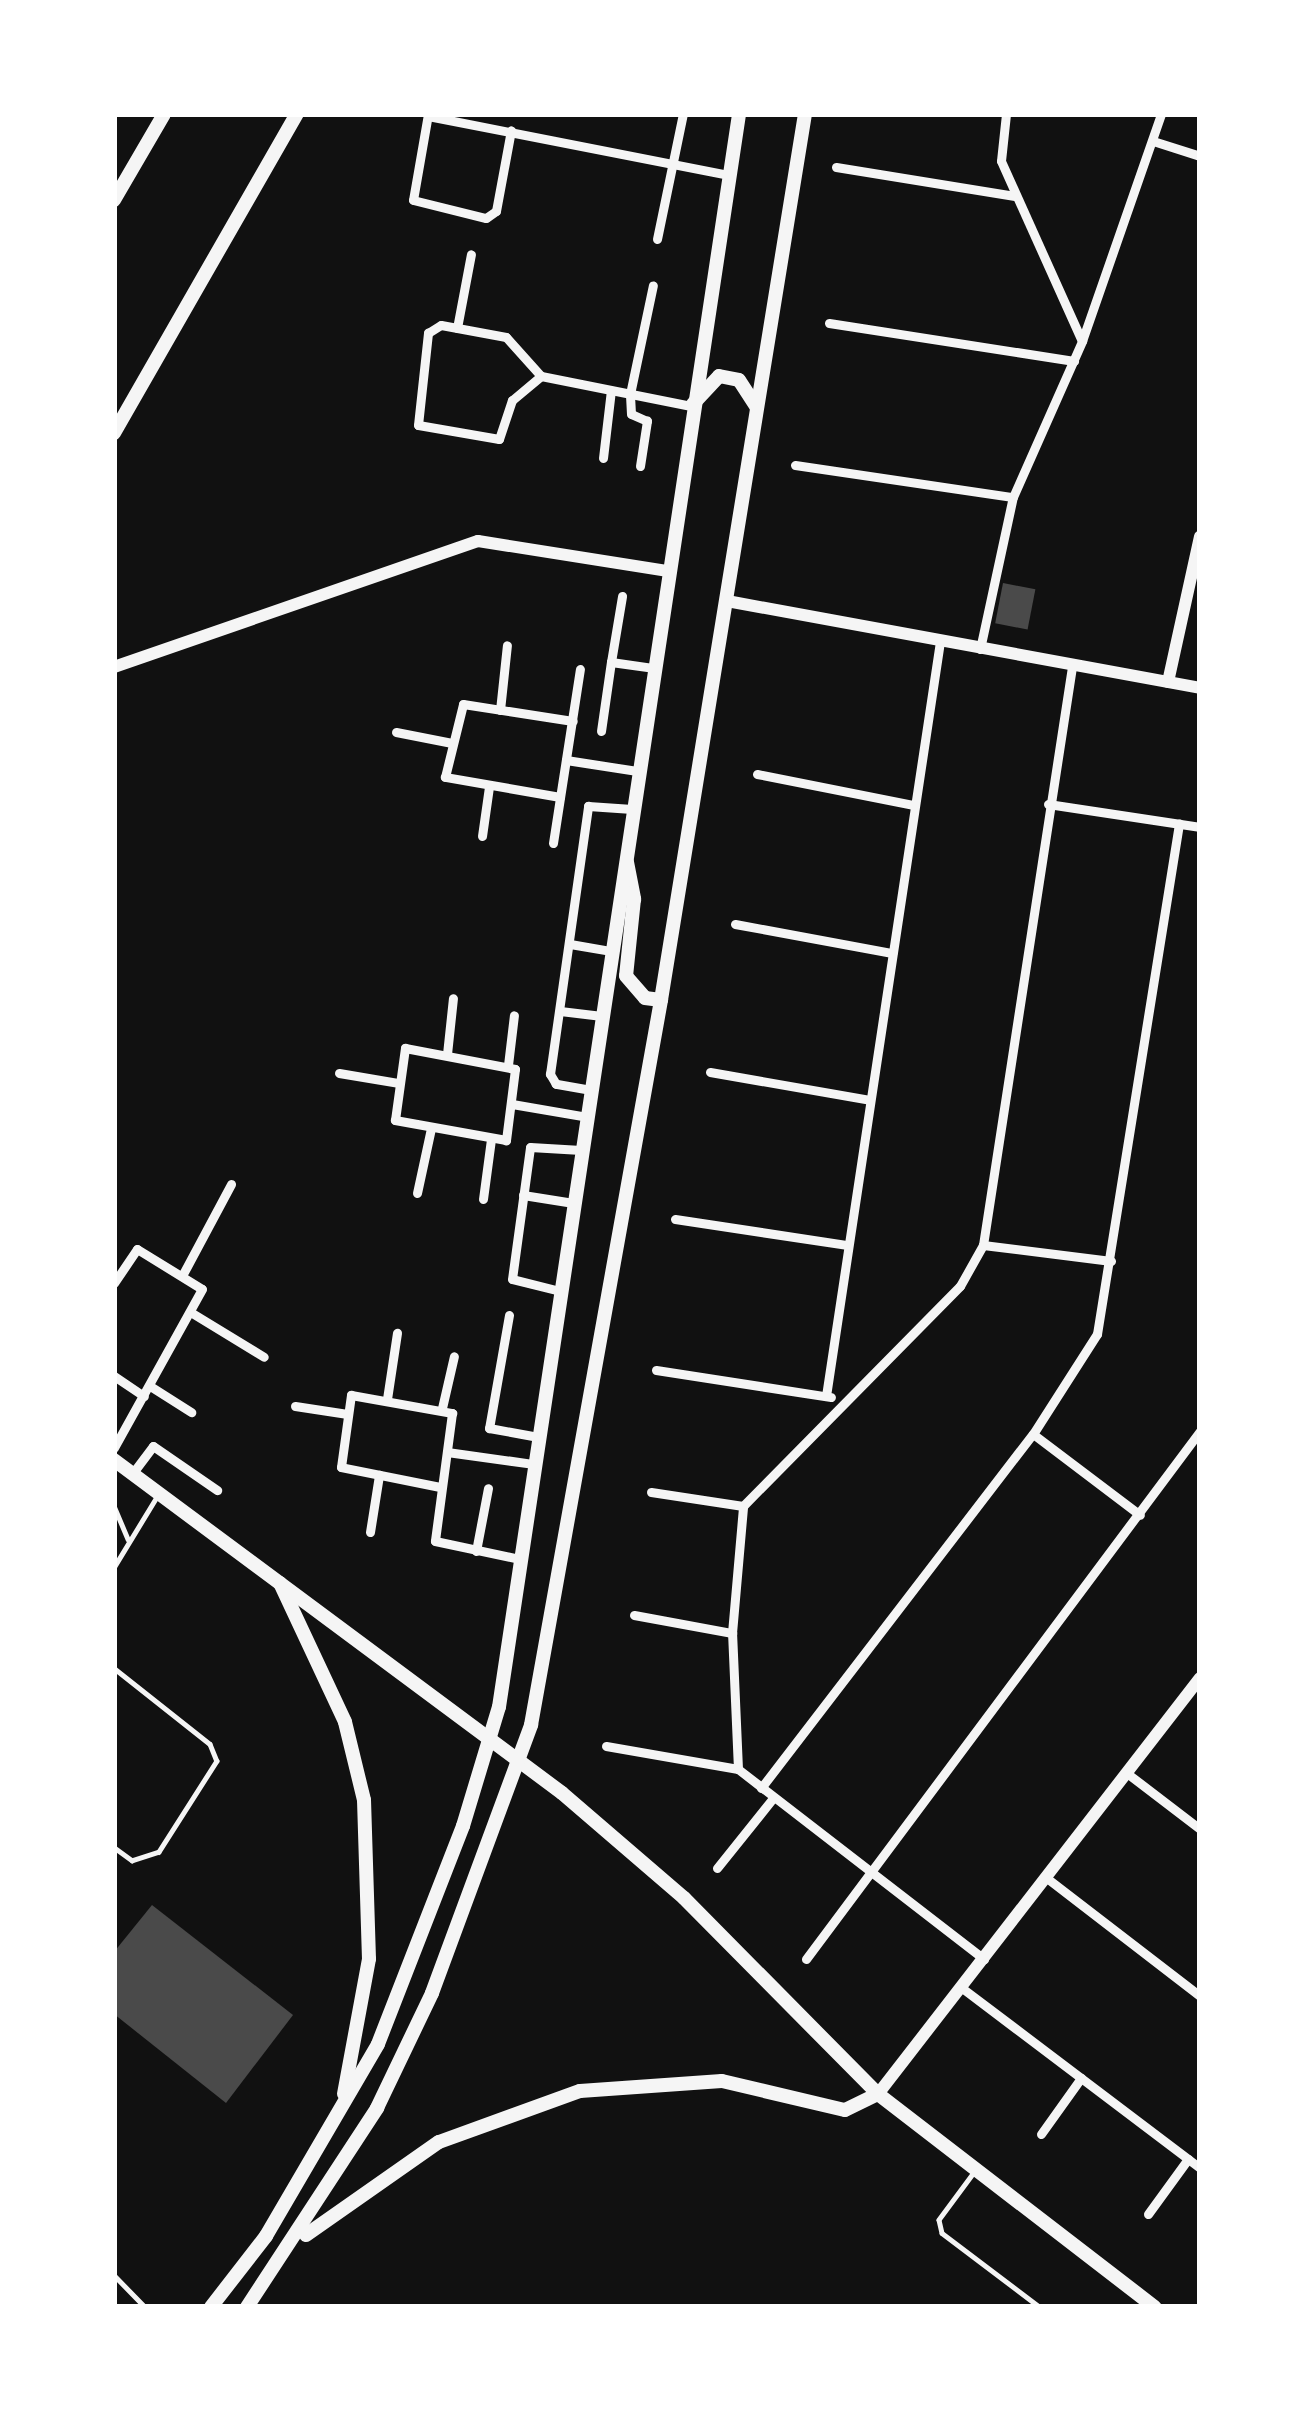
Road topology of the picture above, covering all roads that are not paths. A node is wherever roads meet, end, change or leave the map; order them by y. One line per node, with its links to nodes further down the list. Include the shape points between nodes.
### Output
1 (164, 114): 16 (main road)
2 (297, 114): 29 (main road)
3 (683, 114): 12 (street)
4 (739, 114): 14 (main road)
5 (805, 114): 28 (main road)
6 (1006, 114): 15 (street, via 1001,161)
7 (1161, 114): 10 (street)
8 (428, 115): 9 (street); 9 (street, via 412,200 486,218 496,211)
9 (512, 130): 12 (street)
10 (1153, 141): 11 (street); 22 (street)
11 (1200, 156)
12 (673, 163): 14 (street); 17 (street)
13 (836, 167): 15 (street)
14 (729, 175): 27 (main road)
15 (1015, 196): 22 (street)
16 (114, 200)
17 (657, 238)
18 (471, 254): 21 (street)
19 (652, 285): 26 (street)
20 (829, 323): 23 (street)
21 (457, 328): 24 (street, via 506,337); 24 (street, via 428,333 415,418 422,428 500,439 512,400)
22 (1082, 341): 23 (street)
23 (1074, 361): 33 (street)
24 (542, 376): 25 (street)
25 (611, 390): 26 (street); 30 (street)
26 (629, 394): 27 (street); 32 (street, via 631,414 647,421)
27 (691, 406): 28 (main road, via 707,383 730,376 750,389); 35 (main road)
28 (758, 410): 37 (main road)
29 (114, 433)
30 (603, 458)
31 (795, 465): 33 (street)
32 (640, 466)
33 (1012, 497): 40 (street)
34 (1200, 536): 46 (street)
35 (667, 571): 43 (street, via 478,541); 44 (main road)
36 (622, 596): 41 (street)
37 (727, 601): 38 (street); 71 (main road)
38 (940, 641): 40 (street); 59 (street)
39 (507, 645): 48 (street)
40 (980, 649): 42 (street)
41 (611, 662): 44 (street); 50 (street)
42 (1072, 667): 46 (street); 58 (street)
43 (114, 668)
44 (652, 668): 54 (main road)
45 (580, 669): 49 (street)
46 (1168, 682): 47 (street)
47 (1200, 688)
48 (500, 710): 49 (street); 52 (street, via 461,705)
49 (572, 721): 53 (street)
50 (601, 730)
51 (396, 732): 52 (street)
52 (452, 743): 56 (street, via 446,779)
53 (566, 760): 54 (street); 57 (street)
54 (638, 771): 60 (main road)
55 (758, 774): 59 (street)
56 (489, 787): 57 (street); 63 (street)
57 (560, 797): 64 (street)
58 (1048, 804): 61 (street); 94 (street)
59 (914, 805): 69 (street)
60 (632, 809): 65 (main road); 67 (street, via 589,806)
61 (1179, 824): 62 (street); 95 (street)
62 (1200, 827)
63 (482, 836)
64 (553, 843)
65 (626, 851): 68 (main road); 71 (main road, via 634,899 626,976 645,998)
66 (735, 924): 69 (street)
67 (571, 944): 68 (street); 72 (street)
68 (611, 951): 74 (main road)
69 (892, 953): 81 (street)
70 (453, 998): 75 (street)
71 (661, 1000): 164 (main road, via 531,1725 491,1842 377,2108)
72 (560, 1011): 74 (street); 80 (street, via 552,1081)
73 (514, 1015): 76 (street)
74 (602, 1016): 80 (main road)
75 (447, 1054): 76 (street); 79 (street, via 406,1048)
76 (508, 1065): 82 (street, via 515,1069)
77 (710, 1072): 81 (street)
78 (339, 1073): 79 (street)
79 (399, 1082): 84 (street, via 395,1120)
80 (591, 1090): 83 (main road)
81 (870, 1100): 93 (street)
82 (512, 1105): 83 (street); 85 (street, via 508,1137)
83 (586, 1117): 86 (main road)
84 (431, 1128): 85 (street); 88 (street)
85 (491, 1139): 90 (street)
86 (581, 1150): 89 (street, via 533,1143); 91 (main road)
87 (231, 1184): 96 (street)
88 (417, 1193)
89 (523, 1195): 91 (street); 98 (street, via 513,1284)
90 (483, 1199)
91 (573, 1203): 98 (main road)
92 (675, 1220): 93 (street)
93 (846, 1245): 107 (street)
94 (982, 1245): 95 (street); 108 (street, via 959,1286)
95 (1111, 1262): 115 (street, via 1097,1334)
96 (183, 1274): 97 (street, via 136,1249); 99 (street, via 202,1289)
97 (114, 1282)
98 (560, 1291): 116 (main road)
99 (192, 1313): 103 (street); 106 (street)
100 (509, 1316): 116 (street, via 489,1428)
101 (397, 1333): 109 (street)
102 (454, 1356): 111 (street)
103 (264, 1358)
104 (656, 1370): 107 (street)
105 (114, 1376): 106 (street)
106 (147, 1391): 112 (street); 117 (street)
107 (826, 1396): 108 (street)
108 (842, 1398): 130 (street)
109 (387, 1399): 111 (street); 113 (street, via 351,1395)
110 (295, 1406): 113 (street)
111 (442, 1408): 118 (street, via 453,1417)
112 (191, 1412)
113 (347, 1414): 123 (street, via 340,1467)
114 (1200, 1431): 131 (street)
115 (1033, 1434): 131 (street); 145 (street)
116 (538, 1437): 120 (main road)
117 (114, 1448)
118 (447, 1452): 120 (street); 124 (street)
119 (114, 1460): 122 (main road)
120 (534, 1464): 135 (main road)
121 (114, 1472): 122 (street)
122 (132, 1474): 126 (street, via 153,1446); 128 (main road)
123 (379, 1475): 124 (street); 132 (street)
124 (440, 1486): 134 (street, via 435,1540)
125 (488, 1488): 134 (street)
126 (218, 1490)
127 (651, 1492): 130 (street)
128 (159, 1493): 133 (lane); 137 (main road)
129 (114, 1506): 133 (lane)
130 (743, 1506): 139 (street)
131 (1140, 1515): 150 (street)
132 (370, 1532)
133 (129, 1542): 136 (lane)
134 (476, 1551): 135 (street)
135 (520, 1559): 158 (main road, via 499,1707 463,1826 378,2044)
136 (114, 1567)
137 (278, 1579): 157 (main road, via 562,1793 684,1898); 158 (main road, via 345,1722 364,1800 369,1959)
138 (634, 1615): 139 (street)
139 (732, 1633): 143 (street)
140 (114, 1667): 148 (lane, via 210,1744 217,1761 159,1852 132,1861)
141 (1200, 1678): 144 (street)
142 (606, 1746): 143 (street)
143 (738, 1769): 145 (street)
144 (1128, 1774): 147 (street); 151 (street)
145 (761, 1788): 146 (street)
146 (773, 1798): 149 (street); 150 (street)
147 (1200, 1829)
148 (114, 1848)
149 (717, 1868)
150 (871, 1871): 152 (street); 153 (street)
151 (1048, 1879): 153 (street); 155 (street)
152 (806, 1959)
153 (984, 1959): 154 (street)
154 (962, 1988): 156 (street); 157 (street)
155 (1200, 1996)
156 (1081, 2078): 159 (street); 160 (street)
157 (878, 2094): 162 (main road); 164 (main road, via 845,2110 694,2079 566,2094 408,2158)
158 (342, 2106): 168 (main road, via 266,2236)
159 (1041, 2134)
160 (1189, 2159): 161 (street); 163 (street)
161 (1200, 2168)
162 (976, 2169): 166 (main road); 170 (lane, via 939,2220 942,2233)
163 (1148, 2214)
164 (292, 2246): 169 (main road)
165 (114, 2275): 167 (lane)
166 (1149, 2304)
167 (145, 2307)
168 (211, 2307)
169 (247, 2307)
170 (1040, 2307)

